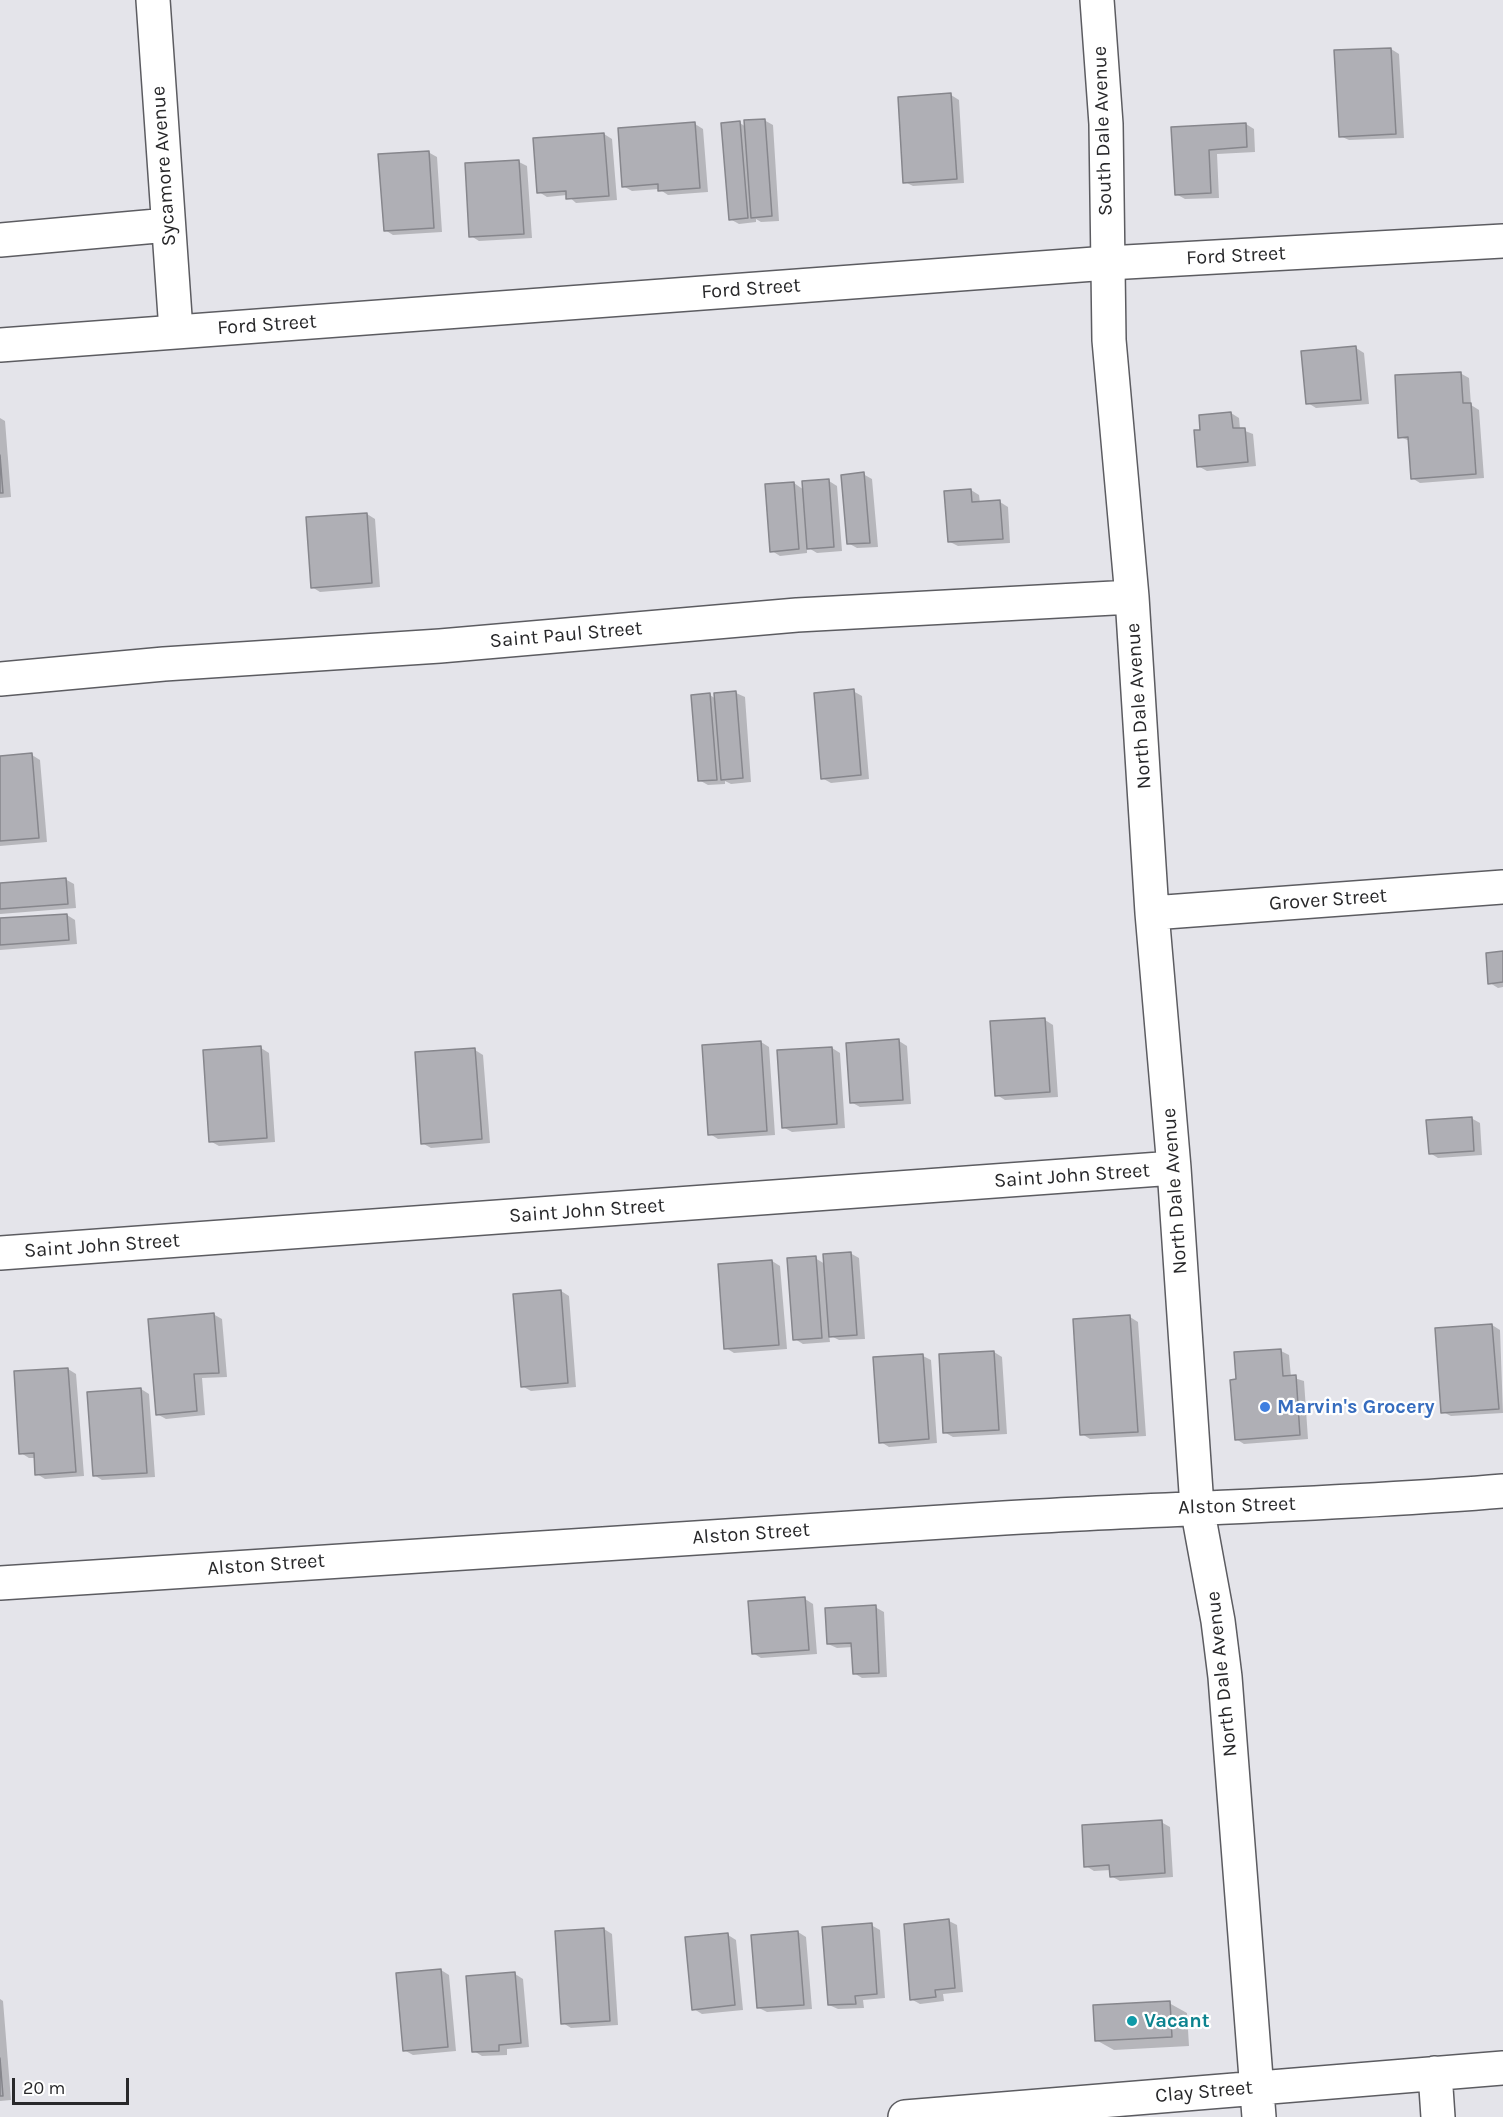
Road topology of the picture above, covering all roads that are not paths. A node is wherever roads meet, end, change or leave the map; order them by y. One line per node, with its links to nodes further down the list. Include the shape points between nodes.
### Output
1 (153, 0): 3 (street, Sycamore Avenue)
2 (1097, 0): 6 (street, South Dale Avenue, via 1106,124)
3 (168, 225): 4 (street); 7 (street, Sycamore Avenue)
4 (0, 240)
5 (1503, 241): 6 (street, Ford Street)
6 (1108, 263): 7 (street, Ford Street); 9 (street, North Dale Avenue, via 1109,340)
7 (176, 332): 8 (street, Ford Street)
8 (0, 345)
9 (1132, 597): 10 (street, Saint Paul Street, via 797,615); 12 (street, North Dale Avenue)
10 (0, 679)
11 (1503, 887): 12 (street, Grover Street)
12 (1152, 913): 13 (street, North Dale Avenue)
13 (1174, 1168): 14 (street, Saint John Street); 16 (street, North Dale Avenue)
14 (0, 1253)
15 (1503, 1491): 16 (street, Alston Street)
16 (1197, 1507): 17 (street, Alston Street); 20 (street, North Dale Avenue, via 1225,1677)
17 (0, 1583)
18 (1503, 2068): 19 (street, Clay Street)
19 (1435, 2073): 20 (street, Clay Street); 22 (street)
20 (1258, 2102): 21 (street, Clay Street)
21 (905, 2117)
22 (1438, 2117)

